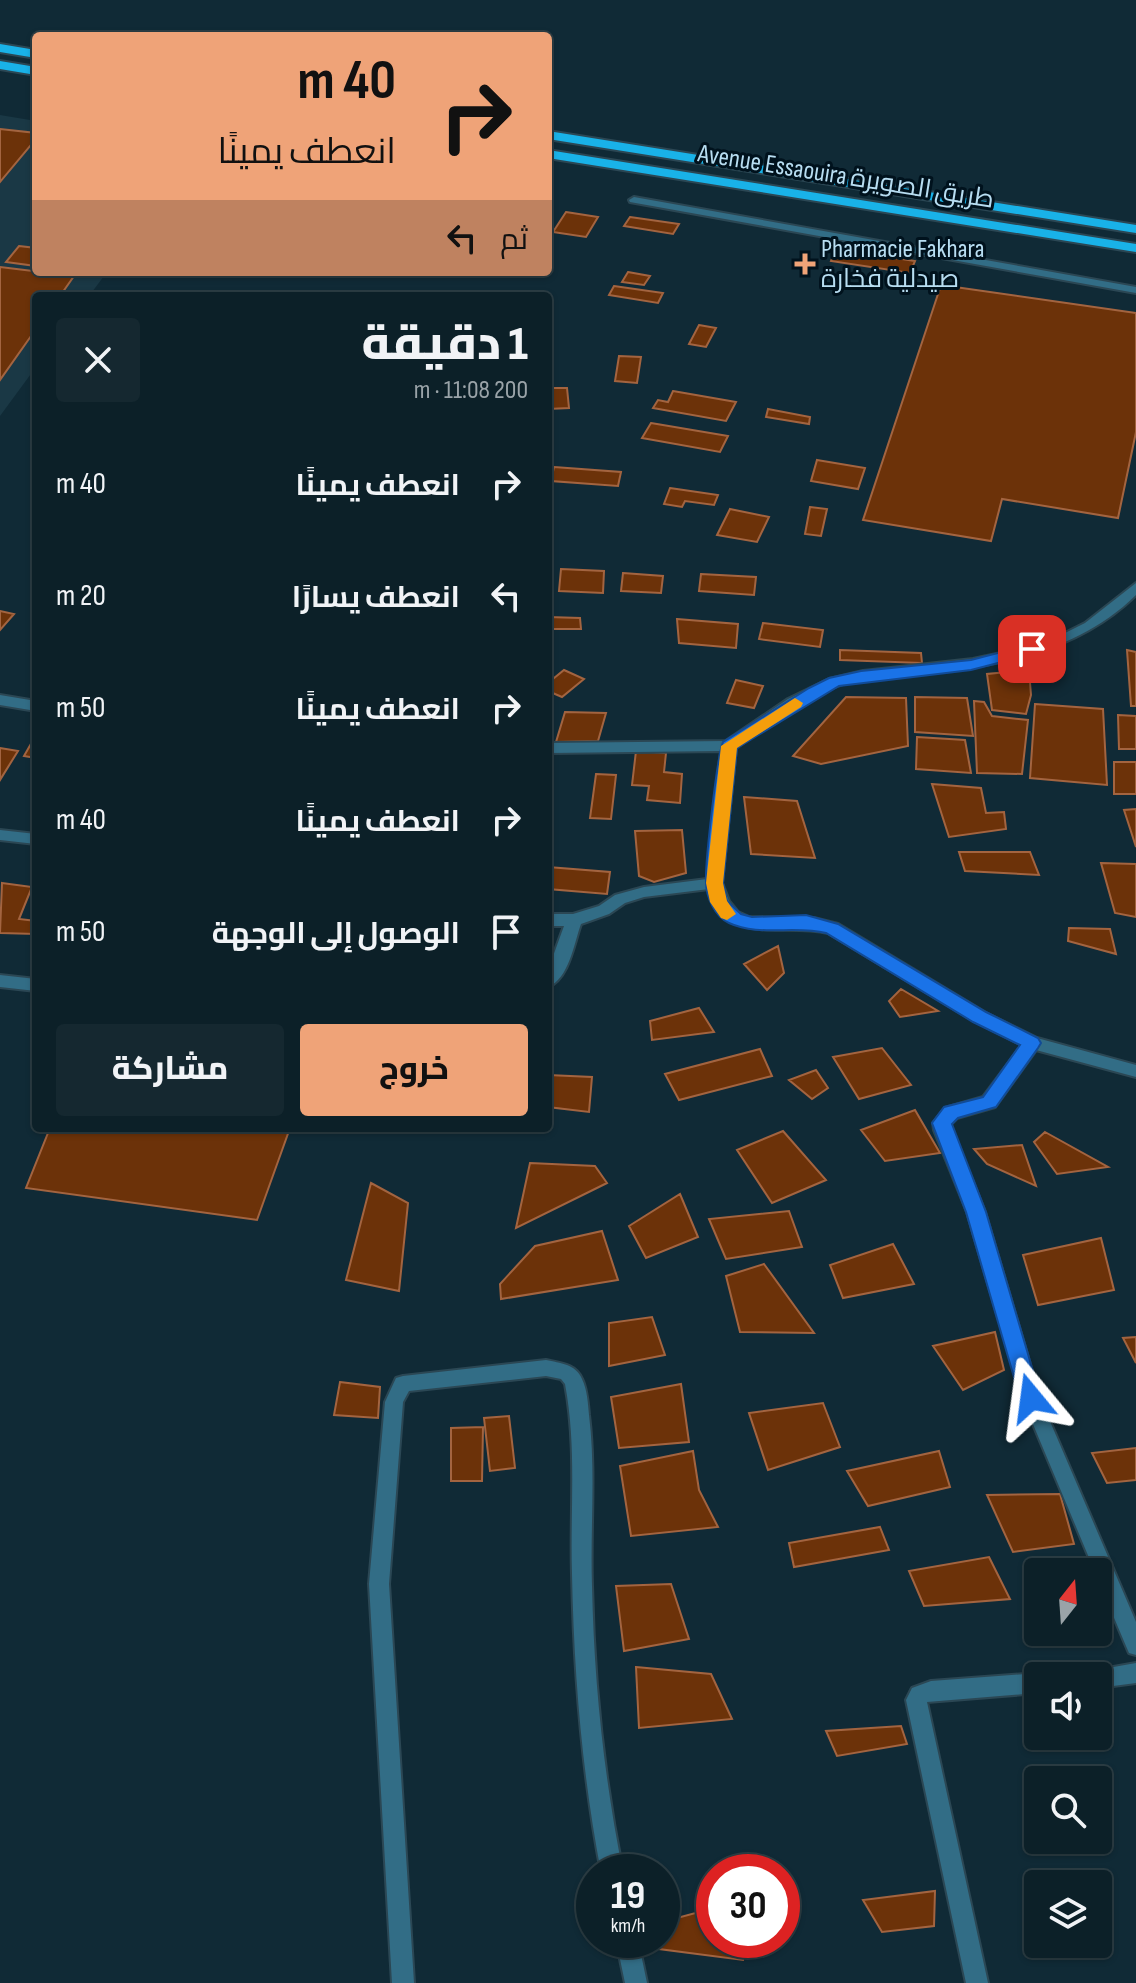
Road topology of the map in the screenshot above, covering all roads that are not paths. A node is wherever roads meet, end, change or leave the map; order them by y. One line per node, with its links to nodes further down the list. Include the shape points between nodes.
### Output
1 (0, 48): 2 (main road)
2 (32, 53)
3 (0, 65): 4 (main road)
4 (32, 70)
5 (552, 136): 8 (main road, Avenue Essaouira طريق الصويرة)
6 (552, 155): 9 (main road, Avenue Essaouira طريق الصويرة)
7 (634, 200): 10 (street)
8 (1136, 229)
9 (1136, 248)
10 (1136, 290)
11 (1136, 587): 14 (street, via 1062,642 971,665 834,682)
12 (0, 700): 13 (street)
13 (32, 705)
14 (729, 746): 15 (street); 18 (street)
15 (552, 748)
16 (0, 835): 17 (street)
17 (32, 839)
18 (714, 883): 20 (street, via 644,892); 24 (street, via 719,902 736,919 832,928)
19 (552, 920): 20 (street)
20 (574, 920): 21 (street)
21 (552, 976)
22 (0, 981): 23 (street)
23 (32, 985)
24 (1032, 1043): 25 (street); 26 (street, via 989,1102 951,1113 941,1123 942,1130 976,1212 1031,1398)
25 (1136, 1071)
26 (1136, 1646)
27 (1136, 1673): 28 (street)
28 (1112, 1676)
29 (1024, 1684): 34 (street, via 931,1691 916,1700)
30 (608, 1854): 32 (street, via 586,1685 574,1381 567,1373 546,1368 403,1384 394,1402 379,1584)
31 (631, 1958): 33 (street)
32 (403, 1983)
33 (636, 1983)
34 (977, 1983)

